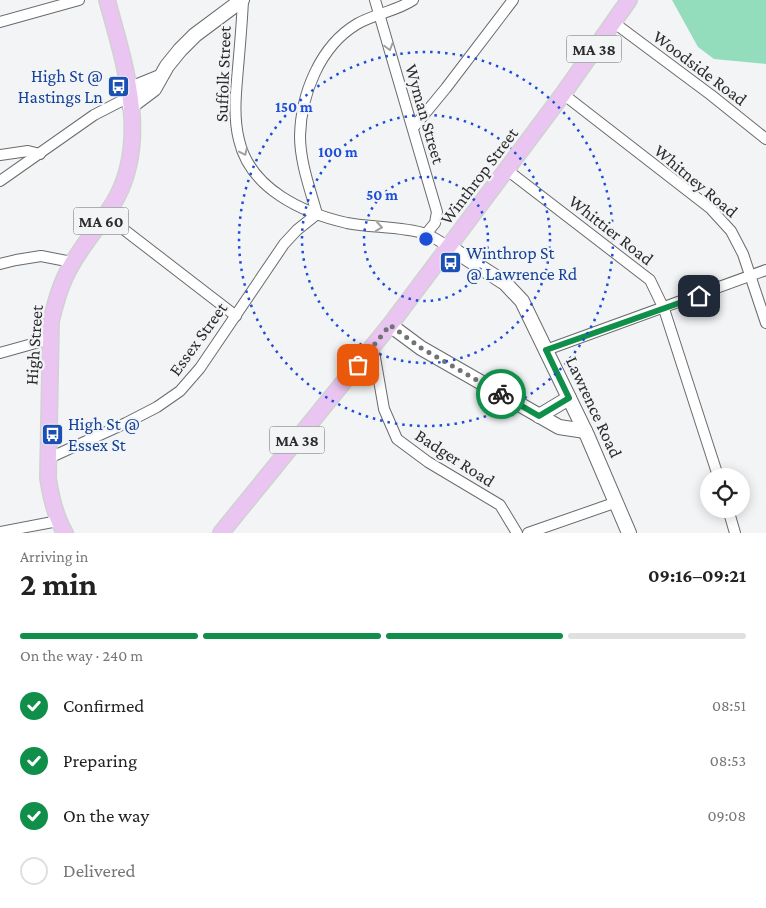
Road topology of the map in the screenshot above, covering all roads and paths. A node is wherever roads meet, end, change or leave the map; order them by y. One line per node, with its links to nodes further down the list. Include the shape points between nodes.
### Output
1 (79, 0): 9 (street)
2 (107, 0): 12 (main road, High Street / MA 60, via 122,54)
3 (243, 0): 12 (street, via 195,35 180,50 154,89); 19 (street, Suffolk Street, one-way to 19, via 236,107 239,142 257,176 277,194)
4 (375, 0): 8 (street, Wyman Street)
5 (413, 0): 8 (street)
6 (513, 0): 13 (street)
7 (626, 2): 10 (main road, Winthrop Street / MA 38)
8 (379, 14): 13 (street, Wyman Street, one-way to 13); 19 (street, via 356,25 335,41 307,90 300,136)
9 (0, 22)
10 (613, 22): 11 (main road, Winthrop Street / MA 38); 14 (street, Woodside Road)
11 (563, 94): 17 (main road, Winthrop Street / MA 38); 26 (street, Whitney Road, via 710,208 731,231)
12 (129, 98): 15 (street, via 94,115); 20 (main road, High Street / MA 60, via 132,126 129,163 124,182)
13 (413, 128): 21 (street, Wyman Street, via 437,212 435,223)
14 (766, 139)
15 (40, 154): 16 (street, via 28,151); 18 (street)
16 (0, 155)
17 (507, 170): 22 (main road, Winthrop Street / MA 38); 27 (street, Whittier Road, via 650,280)
18 (0, 181)
19 (317, 214): 21 (street, Suffolk Street, one-way to 21, via 348,223); 28 (street, Essex Street, via 284,244)
20 (105, 215): 23 (main road, High Street / MA 60); 28 (street)
21 (426, 234): 22 (street, Suffolk Street)
22 (449, 247): 30 (main road, Winthrop Street / MA 38); 33 (street, Lawrence Road, via 514,291)
23 (72, 262): 24 (street, via 41,256); 31 (main road, High Street / MA 60, via 56,300)
24 (0, 264)
25 (766, 270): 26 (street)
26 (750, 277): 27 (street); 29 (street, Whitney Road)
27 (664, 309): 33 (street); 39 (street, Whittier Road)
28 (236, 316): 38 (street, Essex Street, via 180,391 157,407)
29 (766, 323)
30 (390, 325): 32 (main road, Winthrop Street / MA 38); 36 (street, via 421,348)
31 (50, 339): 34 (street); 38 (main road, High Street / MA 60)
32 (373, 346): 44 (main road, Winthrop Street / MA 38); 45 (street, Badger Road, via 384,409 397,439 500,506)
33 (546, 350): 35 (street, Lawrence Road)
34 (0, 352)
35 (569, 398): 36 (street); 37 (street, Lawrence Road)
36 (539, 416): 37 (street, via 559,427)
37 (585, 431): 40 (street, Lawrence Road)
38 (48, 459): 42 (main road, High Street / MA 60, via 52,500)
39 (715, 468)
40 (617, 502): 46 (street); 47 (street, Lawrence Road)
41 (731, 518): 48 (street)
42 (62, 527): 43 (street)
43 (0, 532)
44 (221, 533)
45 (518, 533)
46 (528, 533)
47 (630, 533)
48 (735, 533)

